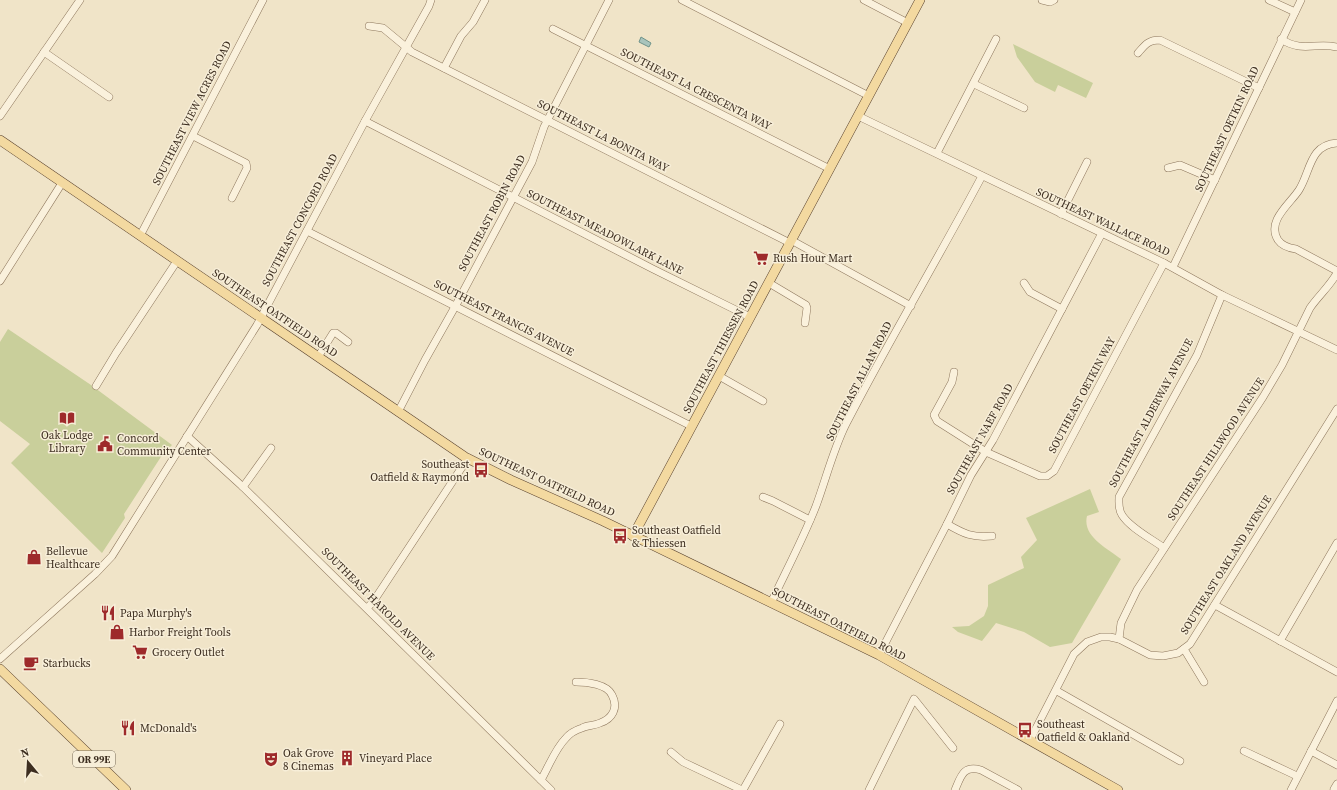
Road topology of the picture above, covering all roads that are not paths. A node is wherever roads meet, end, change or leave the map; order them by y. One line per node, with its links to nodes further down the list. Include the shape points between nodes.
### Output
1 (80, 0): 22 (street)
2 (263, 0): 34 (street, SOUTHEAST VIEW ACRES ROAD)
3 (431, 0): 21 (street, SOUTHEAST CONCORD ROAD)
4 (485, 0): 24 (street)
5 (609, 0): 19 (street, SOUTHEAST ROBIN ROAD)
6 (682, 0): 27 (street)
7 (864, 0): 14 (street)
8 (920, 0): 14 (main road, SOUTHEAST THIESSEN ROAD)
9 (1042, 0): 10 (street)
10 (1054, 0)
11 (1269, 0): 13 (street)
12 (1301, 0): 13 (street, SOUTHEAST OETKIN ROAD)
13 (1295, 12): 18 (street, SOUTHEAST OETKIN ROAD)
14 (908, 23): 27 (main road, SOUTHEAST THIESSEN ROAD)
15 (370, 26): 21 (street, SOUTHEAST LA BONITA WAY, via 383,28)
16 (553, 29): 19 (street, SOUTHEAST LA CRESCENTA WAY)
17 (996, 39): 25 (street)
18 (1282, 39): 20 (street, via 1300,47); 26 (street, SOUTHEAST OETKIN ROAD)
19 (586, 46): 33 (street, SOUTHEAST ROBIN ROAD); 40 (street, SOUTHEAST LA CRESCENTA WAY)
20 (1337, 47)
21 (406, 48): 24 (street, SOUTHEAST LA BONITA WAY); 32 (street, SOUTHEAST CONCORD ROAD)
22 (44, 52): 28 (street); 30 (street)
23 (1138, 53): 26 (street, via 1151,40 1160,40)
24 (444, 68): 33 (street, SOUTHEAST LA BONITA WAY)
25 (974, 84): 29 (street); 37 (street)
26 (1259, 88): 42 (street, SOUTHEAST OETKIN ROAD)
27 (869, 96): 31 (main road, SOUTHEAST THIESSEN ROAD)
28 (109, 97)
29 (1024, 108)
30 (0, 116)
31 (858, 116): 37 (street, SOUTHEAST WALLACE ROAD); 40 (main road, SOUTHEAST THIESSEN ROAD)
32 (365, 121): 45 (street, SOUTHEAST MEADOWLARK LANE); 47 (street, SOUTHEAST CONCORD ROAD)
33 (547, 121): 45 (street, SOUTHEAST ROBIN ROAD, via 532,162); 50 (street, SOUTHEAST LA BONITA WAY)
34 (193, 136): 44 (street, via 246,163 247,168); 49 (street, SOUTHEAST VIEW ACRES ROAD)
35 (0, 140): 43 (main road, SOUTHEAST OATFIELD ROAD)
36 (1337, 143): 54 (street, via 1328,145 1316,153 1301,188 1280,214 1274,229 1280,243)
37 (937, 154): 41 (street, SOUTHEAST WALLACE ROAD)
38 (1087, 162): 46 (street)
39 (1168, 168): 42 (street, via 1180,165)
40 (830, 170): 50 (main road, SOUTHEAST THIESSEN ROAD)
41 (982, 176): 46 (street, SOUTHEAST WALLACE ROAD); 60 (street, SOUTHEAST ALLAN ROAD)
42 (1215, 180): 53 (street, SOUTHEAST OETKIN ROAD)
43 (62, 183): 49 (main road, SOUTHEAST OATFIELD ROAD); 55 (street)
44 (232, 198)
45 (514, 198): 59 (street, SOUTHEAST ROBIN ROAD); 62 (street, SOUTHEAST MEADOWLARK LANE)
46 (1061, 214): 48 (street, SOUTHEAST WALLACE ROAD)
47 (307, 231): 59 (street, SOUTHEAST FRANCIS AVENUE); 63 (street, SOUTHEAST CONCORD ROAD)
48 (1102, 233): 52 (street, SOUTHEAST WALLACE ROAD); 61 (street, SOUTHEAST NAEF ROAD)
49 (140, 236): 51 (main road, SOUTHEAST OATFIELD ROAD)
50 (791, 242): 56 (main road, SOUTHEAST THIESSEN ROAD); 60 (street, SOUTHEAST LA BONITA WAY)
51 (177, 261): 63 (main road, SOUTHEAST OATFIELD ROAD); 71 (street)
52 (1164, 263): 53 (street, SOUTHEAST WALLACE ROAD); 78 (street, SOUTHEAST OETKIN WAY, via 1054,471 1047,476 1040,476)
53 (1173, 267): 58 (street, SOUTHEAST WALLACE ROAD)
54 (1337, 272): 65 (street, SOUTHEAST HILLWOOD AVENUE, via 1329,287 1314,302)
55 (0, 280)
56 (769, 283): 62 (main road, SOUTHEAST THIESSEN ROAD); 64 (street, via 806,305)
57 (1024, 283): 61 (street, via 1030,292)
58 (1222, 295): 65 (street, SOUTHEAST WALLACE ROAD); 87 (street, SOUTHEAST ALDERWAY AVENUE, via 1197,355 1119,497 1119,509 1128,523)
59 (456, 306): 74 (street, SOUTHEAST ROBIN ROAD); 75 (street, SOUTHEAST FRANCIS AVENUE)
60 (911, 306): 82 (street, SOUTHEAST ALLAN ROAD, via 842,433)
61 (1062, 309): 78 (street, SOUTHEAST NAEF ROAD)
62 (750, 317): 70 (main road, SOUTHEAST THIESSEN ROAD)
63 (260, 318): 68 (main road, SOUTHEAST OATFIELD ROAD); 76 (street, SOUTHEAST CONCORD ROAD)
64 (805, 323)
65 (1298, 332): 67 (street, SOUTHEAST WALLACE ROAD); 87 (street, SOUTHEAST HILLWOOD AVENUE, via 1263,397)
66 (348, 342): 68 (street, via 336,332 333,333)
67 (1337, 350)
68 (318, 357): 74 (main road, SOUTHEAST OATFIELD ROAD)
69 (954, 372): 78 (street, SOUTHEAST OETKIN WAY, via 952,382 934,415 937,421)
70 (719, 376): 72 (street); 75 (main road, SOUTHEAST THIESSEN ROAD)
71 (96, 386)
72 (763, 401)
73 (1337, 409): 89 (street, SOUTHEAST OAKLAND AVENUE)
74 (398, 412): 79 (main road, SOUTHEAST OATFIELD ROAD)
75 (691, 426): 84 (main road, SOUTHEAST THIESSEN ROAD)
76 (187, 436): 80 (street, SOUTHEAST HAROLD AVENUE); 95 (street, SOUTHEAST CONCORD ROAD, via 108,561)
77 (271, 448): 80 (street)
78 (986, 452): 83 (street, SOUTHEAST NAEF ROAD, via 971,475)
79 (468, 458): 84 (main road, SOUTHEAST OATFIELD ROAD); 90 (street)
80 (243, 487): 90 (street, SOUTHEAST HAROLD AVENUE)
81 (763, 497): 82 (street)
82 (810, 520): 88 (street, SOUTHEAST ALLAN ROAD)
83 (947, 524): 85 (street, via 972,536); 94 (street, SOUTHEAST NAEF ROAD)
84 (632, 536): 88 (main road, SOUTHEAST OATFIELD ROAD)
85 (992, 536)
86 (1337, 543): 92 (street)
87 (1164, 548): 91 (street, SOUTHEAST HILLWOOD AVENUE, via 1129,606 1120,627)
88 (771, 603): 94 (main road, SOUTHEAST OATFIELD ROAD)
89 (1215, 605): 92 (street); 93 (street, SOUTHEAST OAKLAND AVENUE, via 1194,639)
90 (367, 608): 111 (street, SOUTHEAST HAROLD AVENUE)
91 (1119, 639): 93 (street, SOUTHEAST OAKLAND AVENUE, via 1155,656 1170,655); 100 (street, SOUTHEAST OAKLAND AVENUE, via 1101,637 1083,645 1074,654)
92 (1280, 641): 97 (street)
93 (1184, 649): 99 (street)
94 (879, 655): 103 (main road, SOUTHEAST OATFIELD ROAD)
95 (0, 659)
96 (0, 669): 112 (main road, OR 99E)
97 (1337, 672)
98 (576, 682): 111 (street, via 592,682 610,691 616,707 612,716 603,722 581,728 567,737)
99 (1204, 682)
100 (1056, 691): 103 (street, SOUTHEAST OAKLAND AVENUE); 108 (street)
101 (1337, 701): 106 (street)
102 (780, 724): 114 (street)
103 (1030, 740): 118 (main road, SOUTHEAST OATFIELD ROAD)
104 (953, 748): 115 (street, via 914,698)
105 (1244, 751): 110 (street)
106 (1311, 751): 109 (street); 110 (street)
107 (671, 752): 114 (street, via 683,762)
108 (1180, 761)
109 (1337, 765)
110 (1297, 776): 119 (street)
111 (541, 780): 113 (street, SOUTHEAST HAROLD AVENUE)
112 (126, 790)
113 (551, 790)
114 (742, 790)
115 (869, 790)
116 (955, 790): 117 (street, via 964,772 975,768)
117 (1018, 790)
118 (1118, 790)
119 (1291, 790)

